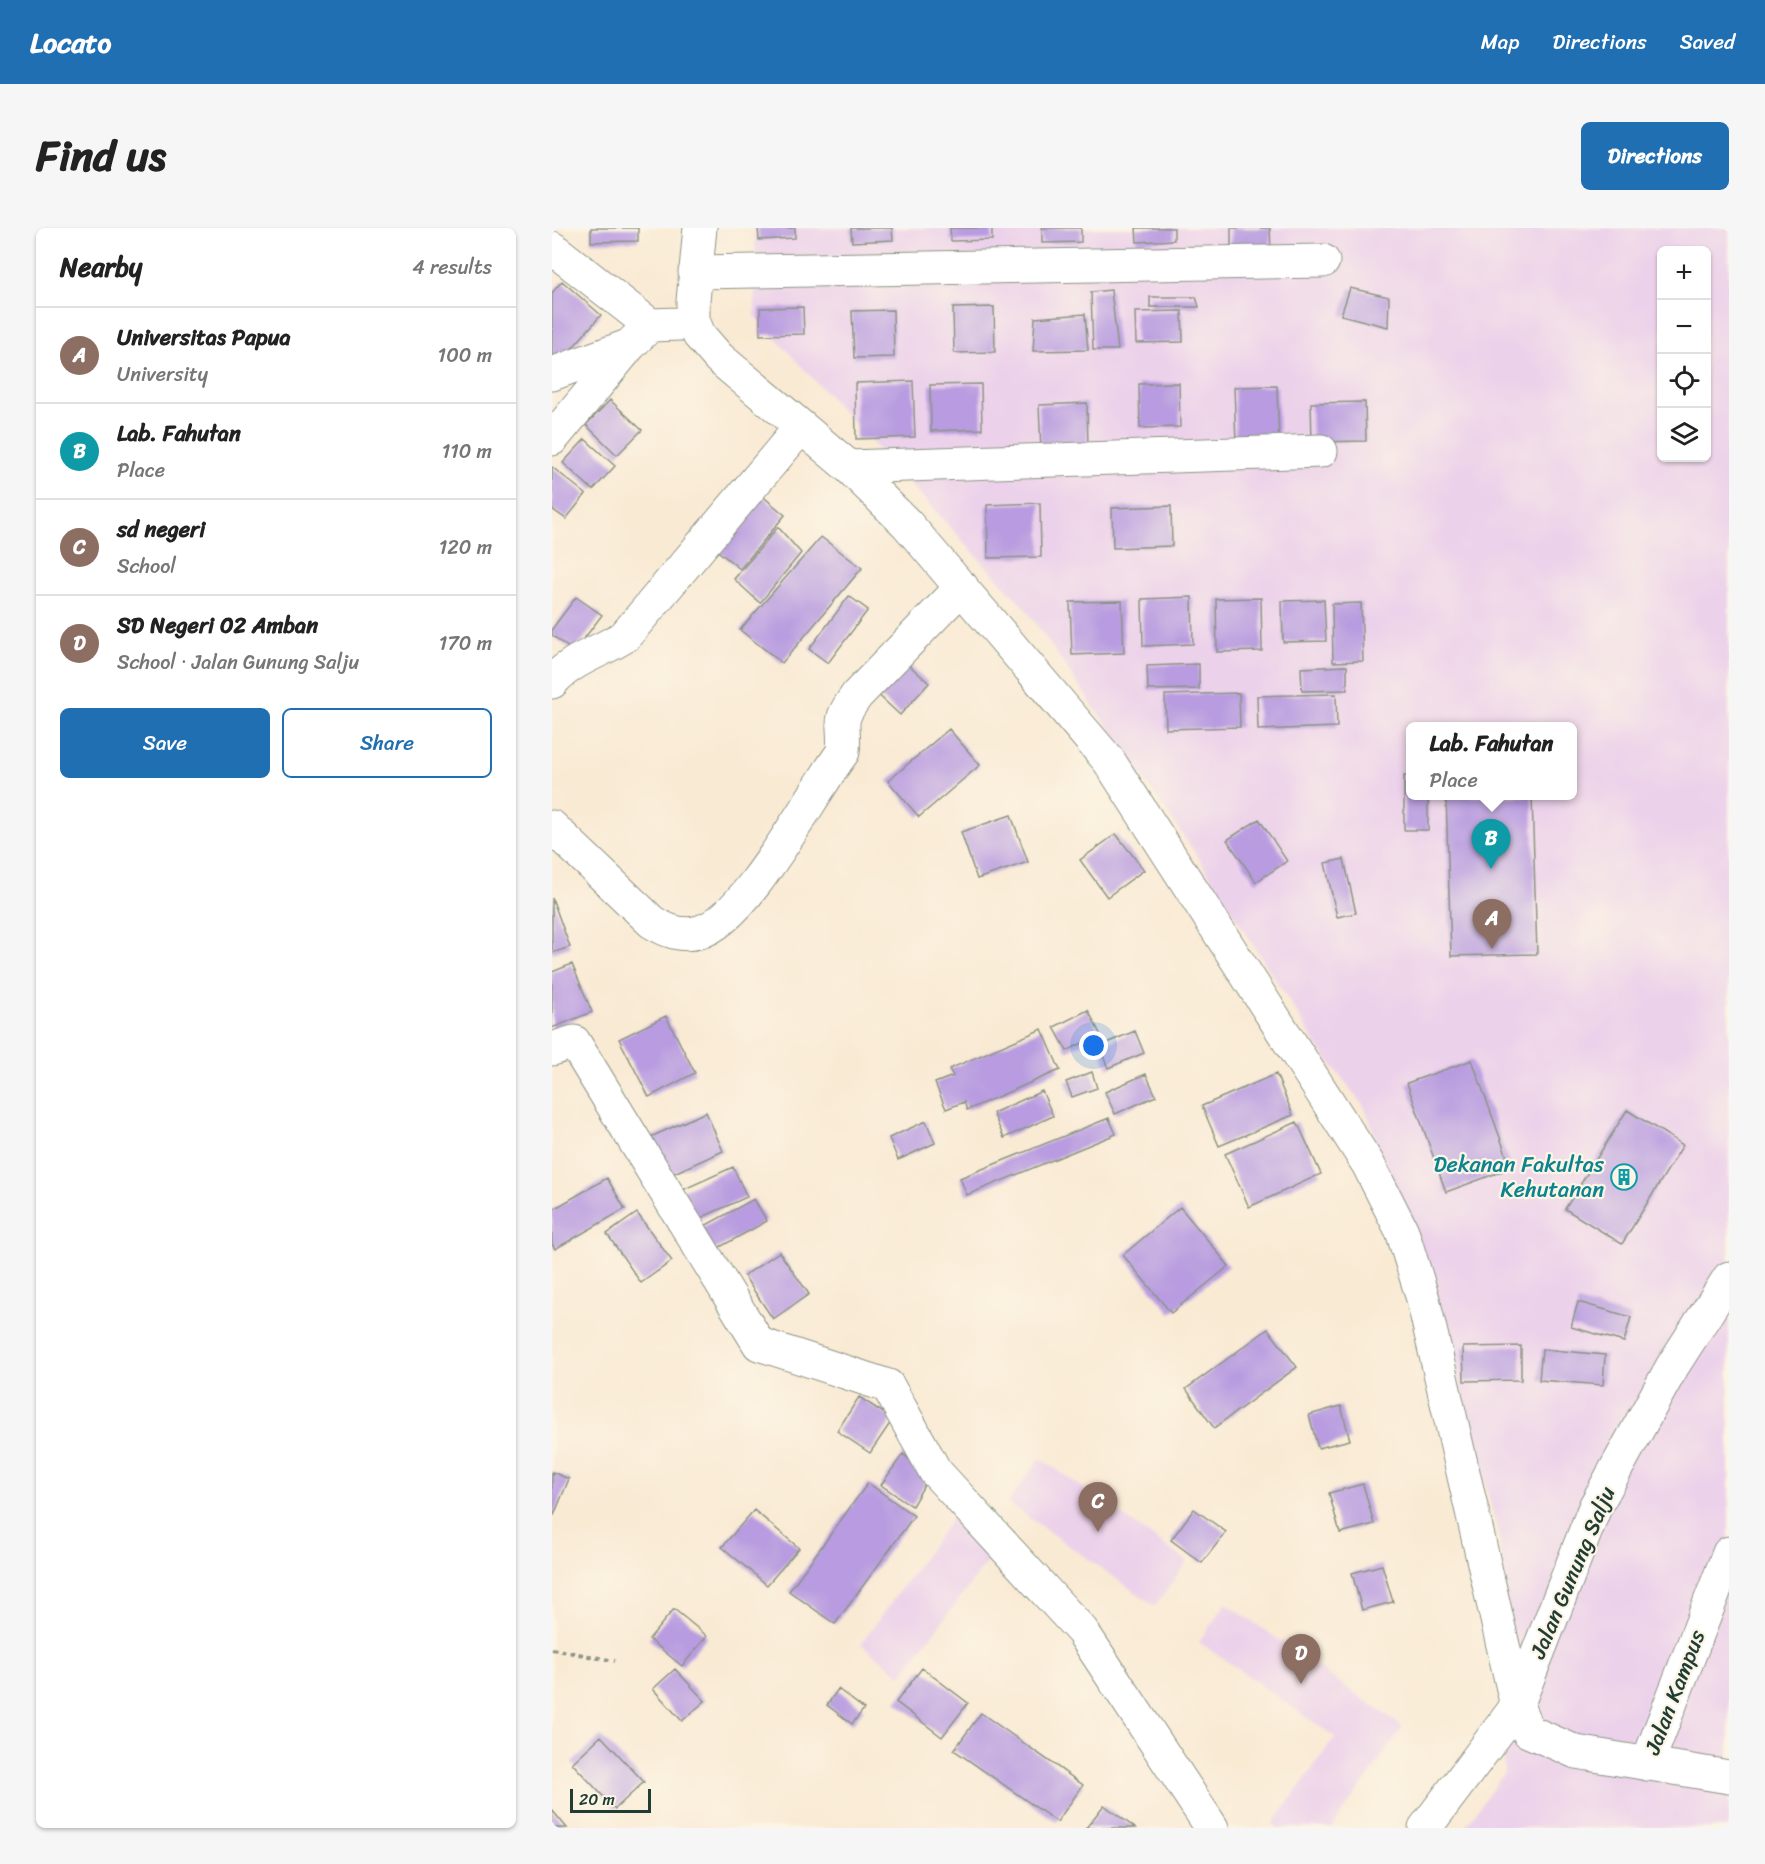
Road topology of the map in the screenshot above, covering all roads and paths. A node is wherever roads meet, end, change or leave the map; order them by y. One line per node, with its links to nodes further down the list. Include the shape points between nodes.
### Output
1 (700, 228): 4 (street)
2 (552, 248): 6 (street)
3 (1323, 261): 4 (street)
4 (694, 272): 5 (street)
5 (693, 320): 6 (street); 8 (street, via 699,335 719,358)
6 (640, 335): 7 (street); 9 (street)
7 (552, 374)
8 (801, 427): 11 (street); 13 (street, via 625,636 561,671)
9 (552, 439)
10 (1321, 451): 11 (street)
11 (849, 467): 12 (street, via 907,524)
12 (962, 587): 14 (street, via 857,695 840,724 843,752 758,881 718,922 701,932 668,931 652,922); 20 (street, via 1109,761 1373,1173 1402,1231 1423,1299)
13 (552, 682)
14 (552, 827)
15 (552, 1049): 23 (street, via 574,1042 759,1344 888,1386 935,1471 1082,1631)
16 (1729, 1278): 20 (street, Jalan Gunung Salju, via 1672,1367 1595,1507)
17 (1729, 1553): 21 (street, Jalan Kampus)
18 (552, 1649): 19 (path)
19 (615, 1661)
20 (1517, 1706): 21 (street, via 1528,1731 1546,1740 1576,1752); 24 (street, Jalan Gunung Salju)
21 (1647, 1764): 22 (street)
22 (1729, 1776)
23 (1212, 1828)
24 (1425, 1828)

